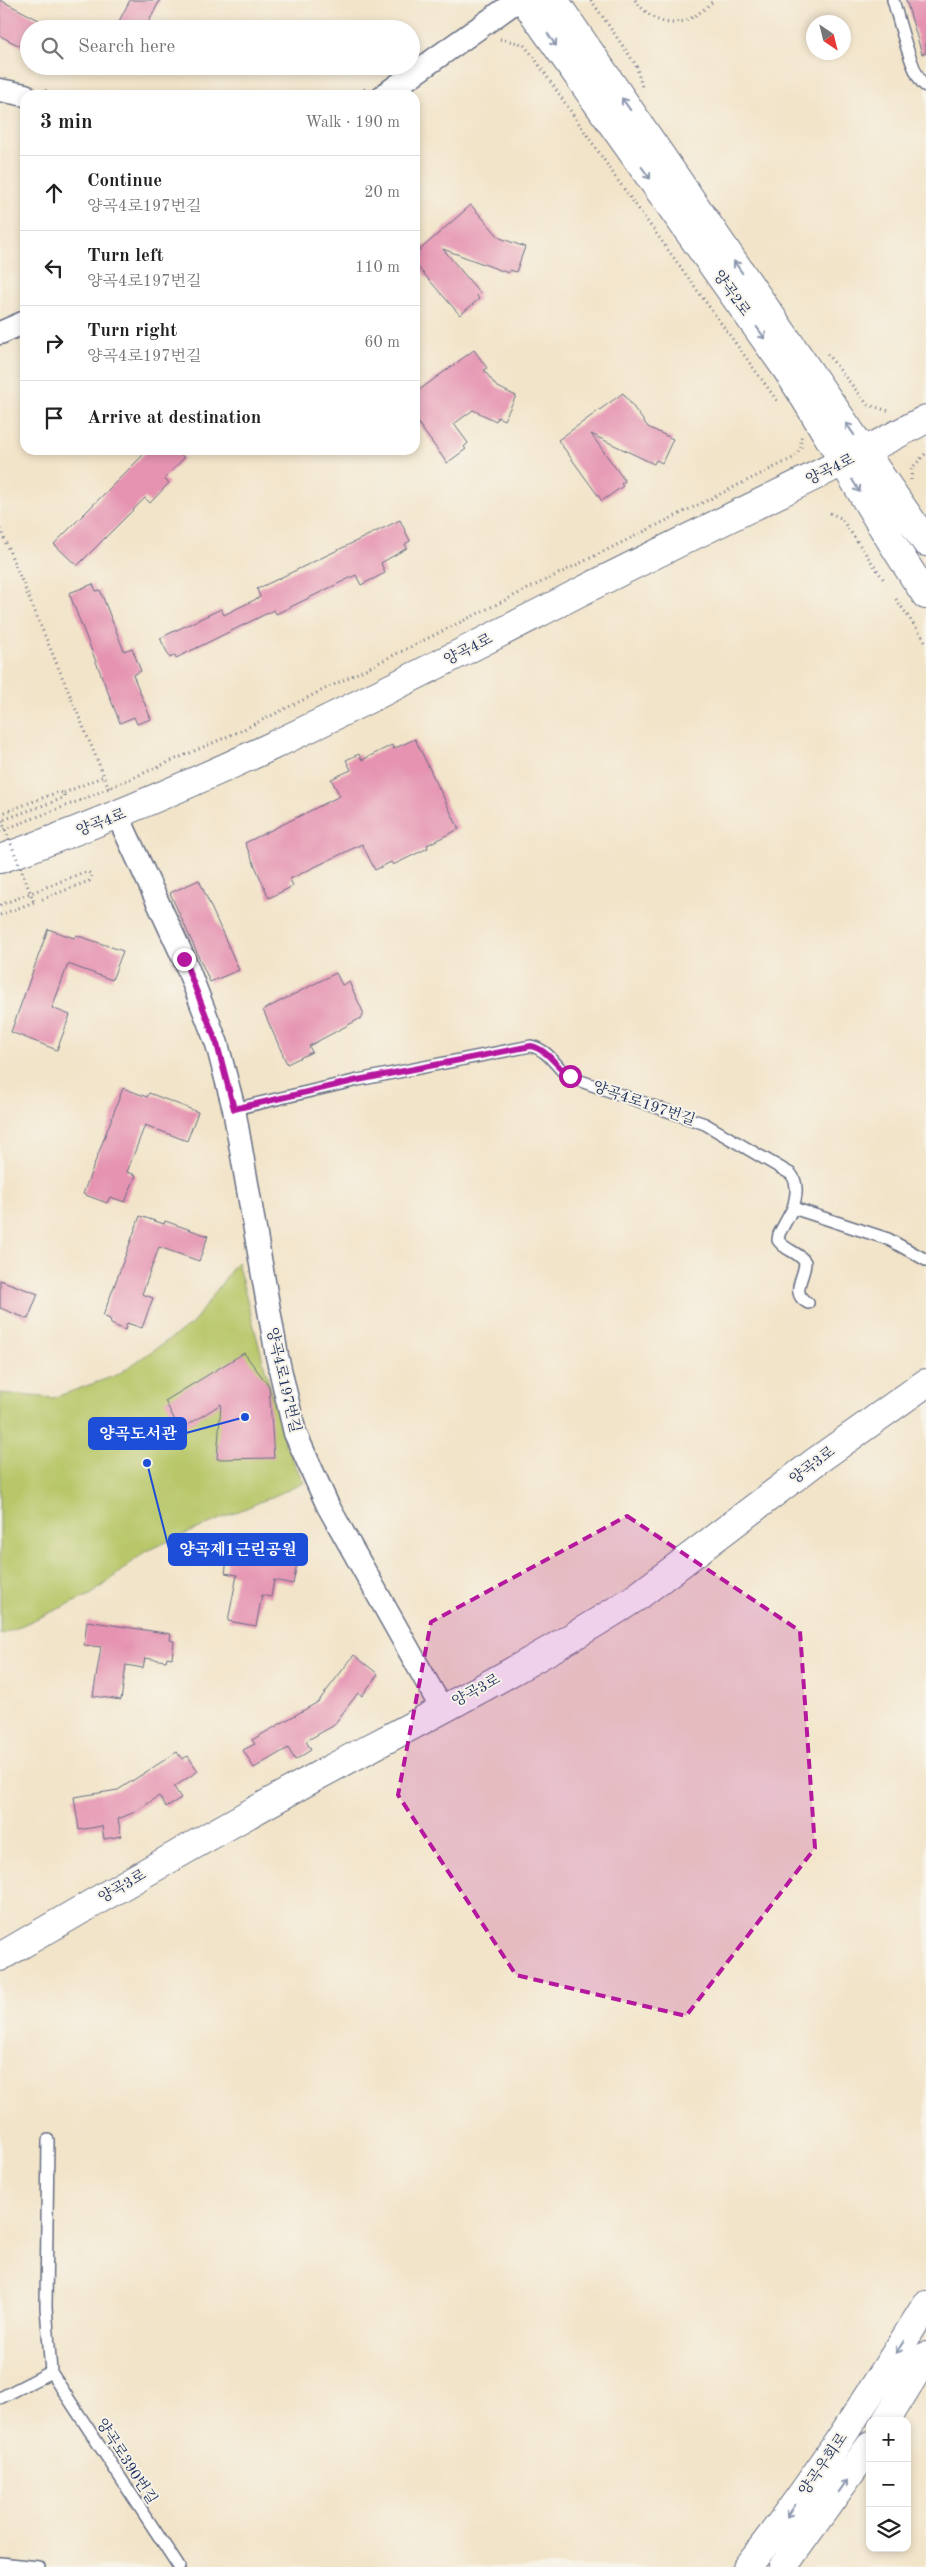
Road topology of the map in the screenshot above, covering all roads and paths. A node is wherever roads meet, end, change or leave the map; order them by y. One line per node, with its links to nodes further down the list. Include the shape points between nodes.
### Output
1 (518, 0): 9 (street)
2 (524, 0): 23 (street, 양곡2로, one-way to 23, via 818,418)
3 (554, 0): 23 (street, 양곡2로, one-way to 3)
4 (591, 0): 12 (path, via 636,65)
5 (635, 0): 6 (path, via 654,19 675,24 702,11)
6 (714, 0)
7 (892, 0): 11 (lane, via 915,69)
8 (494, 40): 20 (path, via 498,38 523,44 533,56 624,190)
9 (420, 69)
10 (412, 75): 14 (street)
11 (926, 86)
12 (642, 89)
13 (0, 90): 15 (street)
14 (391, 90)
15 (20, 91)
16 (20, 324): 17 (street)
17 (0, 333)
18 (824, 350): 19 (path, via 868,405 886,412)
19 (897, 409)
20 (784, 410)
21 (926, 419): 23 (street, 양곡4로)
22 (799, 433): 32 (path, via 801,448 795,457 287,708)
23 (854, 457): 26 (street, 양곡2로); 28 (street, 양곡2로, one-way to 28, via 887,538); 35 (street, 양곡4로, via 324,722)
24 (830, 513): 27 (path, via 841,518)
25 (0, 529): 31 (path)
26 (926, 542)
27 (884, 580)
28 (926, 595)
29 (896, 599): 30 (path)
30 (926, 642)
31 (104, 776): 32 (path); 33 (path)
32 (109, 788): 37 (path)
33 (64, 793): 34 (path, via 58,792); 36 (path, via 62,798)
34 (0, 815): 41 (path, bridge, via 34,902)
35 (118, 816): 38 (street, 양곡4로); 42 (street, 양곡4로197번길, via 204,1008)
36 (0, 821)
37 (0, 831)
38 (0, 859)
39 (40, 900): 40 (path, via 86,882 92,875 82,873)
40 (0, 905)
41 (0, 916)
42 (234, 1109): 43 (lane, 양곡4로197번길, via 358,1080 531,1046 540,1048 570,1076 705,1124 775,1164 796,1179); 47 (street, 양곡4로197번길, via 277,1356 295,1433 328,1506)
43 (793, 1208): 44 (lane, via 888,1239); 45 (lane, via 778,1240 805,1262 798,1296)
44 (926, 1260)
45 (808, 1303)
46 (926, 1382): 47 (street, 양곡3로, via 637,1596 538,1657)
47 (442, 1709): 48 (street, 양곡3로, via 279,1797)
48 (0, 1957)
49 (48, 2140): 52 (lane, 양곡로390번길, via 46,2307)
50 (926, 2305): 59 (street, 양곡우회로, one-way to 59, via 864,2405)
51 (926, 2356): 54 (street)
52 (51, 2372): 53 (lane); 58 (lane, 양곡로390번길)
53 (0, 2398)
54 (888, 2417)
55 (866, 2452): 60 (street, 양곡우회로, one-way to 55)
56 (0, 2563): 57 (lane)
57 (39, 2567)
58 (179, 2567)
59 (747, 2567)
60 (783, 2567)

